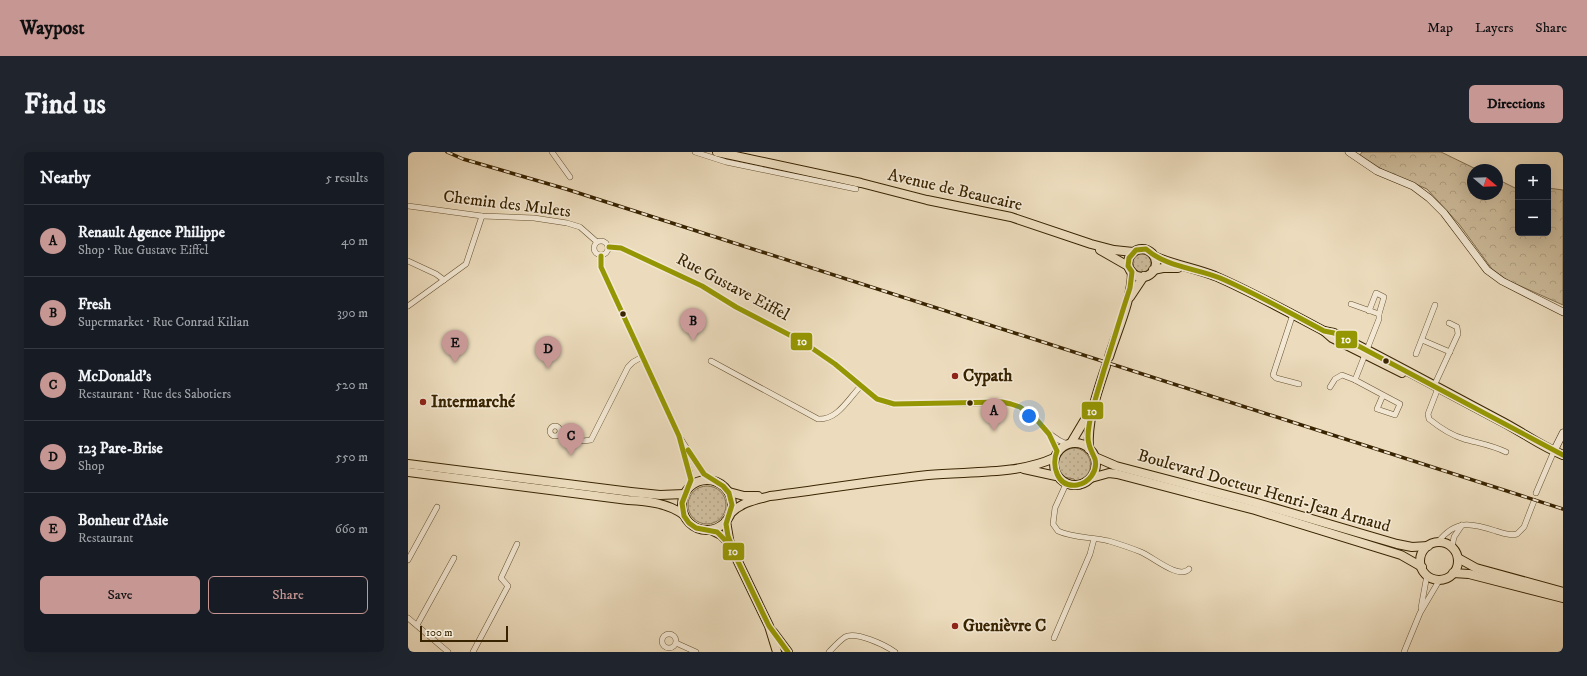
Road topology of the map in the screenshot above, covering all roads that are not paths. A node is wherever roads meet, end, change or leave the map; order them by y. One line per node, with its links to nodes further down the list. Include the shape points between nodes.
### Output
1 (552, 152): 5 (street)
2 (695, 152): 6 (street, via 726,162)
3 (717, 152): 10 (main road, Avenue de Beaucaire, via 1011,217)
4 (1349, 152): 26 (street, via 1377,171 1413,186 1429,198 1444,213 1487,270 1502,281)
5 (570, 177)
6 (856, 189)
7 (408, 206): 8 (street, Chemin des Mulets)
8 (482, 216): 9 (street, Chemin des Mulets, via 534,218 577,226); 20 (street, via 468,262)
9 (597, 242): 11 (street, via 603,241); 13 (street, via 594,250)
10 (1091, 244): 12 (main road, Avenue de Beaucaire, via 1121,252); 17 (main road, Avenue de Beaucaire)
11 (609, 247): 13 (street, via 607,253); 40 (street, Rue Gustave Eiffel, via 621,248 655,263 794,336 818,351)
12 (1133, 252): 14 (main road, via 1146,249); 17 (main road, via 1129,258)
13 (601, 256): 34 (street, via 601,267)
14 (1154, 256): 16 (main road); 18 (main road)
15 (408, 261): 20 (street)
16 (1184, 267): 18 (main road); 27 (main road, via 1232,283)
17 (1130, 269): 19 (main road, via 1137,276); 21 (main road)
18 (1153, 270): 19 (main road)
19 (1144, 276): 21 (main road)
20 (444, 280): 24 (street)
21 (1127, 301): 35 (main road)
22 (1351, 304): 25 (street)
23 (1436, 305): 30 (street)
24 (408, 306)
25 (1369, 311): 28 (street); 28 (street, via 1376,293 1384,297)
26 (1563, 312)
27 (1293, 314): 31 (main road, via 1332,338); 39 (street, via 1273,375)
28 (1379, 314): 31 (street)
29 (1450, 324): 32 (street, via 1457,328 1458,334)
30 (1422, 340): 32 (street); 33 (street)
31 (1365, 352): 38 (street); 42 (main road, via 1398,371)
32 (1450, 352): 42 (street)
33 (1416, 354)
34 (642, 357): 45 (street, via 628,367 591,440 583,441); 47 (street)
35 (1109, 357)
36 (711, 361): 40 (street, via 818,419 827,419 834,415)
37 (1106, 366): 44 (main road)
38 (1355, 380): 41 (street, via 1342,375 1335,379); 43 (street)
39 (1299, 384)
40 (861, 386): 48 (street, Rue Gustave Eiffel, via 877,399 888,403 1015,404 1028,412)
41 (1330, 387)
42 (1436, 387): 51 (main road); 52 (street, via 1428,414 1429,419 1451,434)
43 (1382, 395): 43 (street, via 1377,409 1395,415 1400,404)
44 (1094, 403): 49 (main road); 50 (main road, via 1089,430)
45 (560, 432)
46 (1563, 433): 51 (street)
47 (679, 436): 62 (street, via 700,469); 64 (street)
48 (1052, 437): 49 (street, Rue Gustave Eiffel); 53 (street, Rue Gustave Eiffel)
49 (1069, 444): 50 (main road, via 1081,444); 53 (main road)
50 (1089, 449): 55 (main road)
51 (1554, 451): 54 (main road); 66 (street)
52 (1506, 452)
53 (1056, 454): 57 (main road, via 1039,464); 60 (main road, via 1053,467)
54 (1563, 455)
55 (1094, 457): 61 (main road, via 1096,465); 80 (main road, Boulevard Docteur Henri-Jean Arnaud, via 1397,544 1412,547)
56 (408, 464): 59 (main road)
57 (1020, 468): 60 (main road); 68 (main road, via 929,475)
58 (408, 472): 59 (main road)
59 (448, 473): 67 (main road, via 660,495); 72 (main road, via 652,502)
60 (1056, 476): 63 (main road)
61 (1091, 478): 63 (main road, via 1083,484); 85 (main road, Boulevard Docteur Henri-Jean Arnaud, via 1108,473 1117,474 1217,499 1401,555)
62 (711, 480): 64 (main road); 65 (main road, via 721,484)
63 (1066, 484): 76 (street, via 1056,508 1052,524 1054,528 1061,532)
64 (691, 485): 67 (main road)
65 (729, 492): 68 (main road, via 744,496); 71 (main road, via 732,502)
66 (1536, 493)
67 (684, 494): 72 (main road)
68 (770, 496): 71 (main road, via 739,505)
69 (1534, 501): 74 (street, via 1524,527 1517,534 1508,534 1475,524)
70 (437, 507): 84 (street)
71 (731, 513): 73 (main road)
72 (684, 515): 75 (main road, via 692,526)
73 (726, 521): 75 (main road); 79 (main road)
74 (1462, 525): 77 (street, via 1451,529); 81 (street, via 1454,537)
75 (711, 530): 79 (main road, via 721,535)
76 (1094, 539): 86 (street, via 1109,541 1140,552 1177,572 1184,573); 96 (street)
77 (1438, 542): 80 (main road); 81 (main road)
78 (517, 544): 99 (street, via 501,578 508,586)
79 (730, 545): 95 (main road)
80 (1428, 546): 85 (main road, via 1422,556)
81 (1452, 547): 83 (main road)
82 (454, 558): 94 (street)
83 (1458, 558): 87 (main road); 90 (main road, via 1476,568)
84 (408, 560)
85 (1422, 566): 88 (main road)
86 (1189, 569)
87 (1453, 573): 89 (main road); 91 (main road, via 1470,574)
88 (1427, 574): 89 (main road); 92 (street)
89 (1440, 579): 92 (street)
90 (1563, 592)
91 (1563, 598)
92 (1420, 613): 105 (street)
93 (408, 618): 94 (street)
94 (417, 625): 98 (street)
95 (769, 626): 101 (main road); 102 (main road)
96 (1054, 638)
97 (676, 643): 100 (street)
98 (448, 652)
99 (473, 652)
100 (696, 652)
101 (777, 652)
102 (788, 652)
103 (829, 652): 104 (street, via 846,636 851,635 865,638)
104 (895, 652)
105 (1404, 652)

